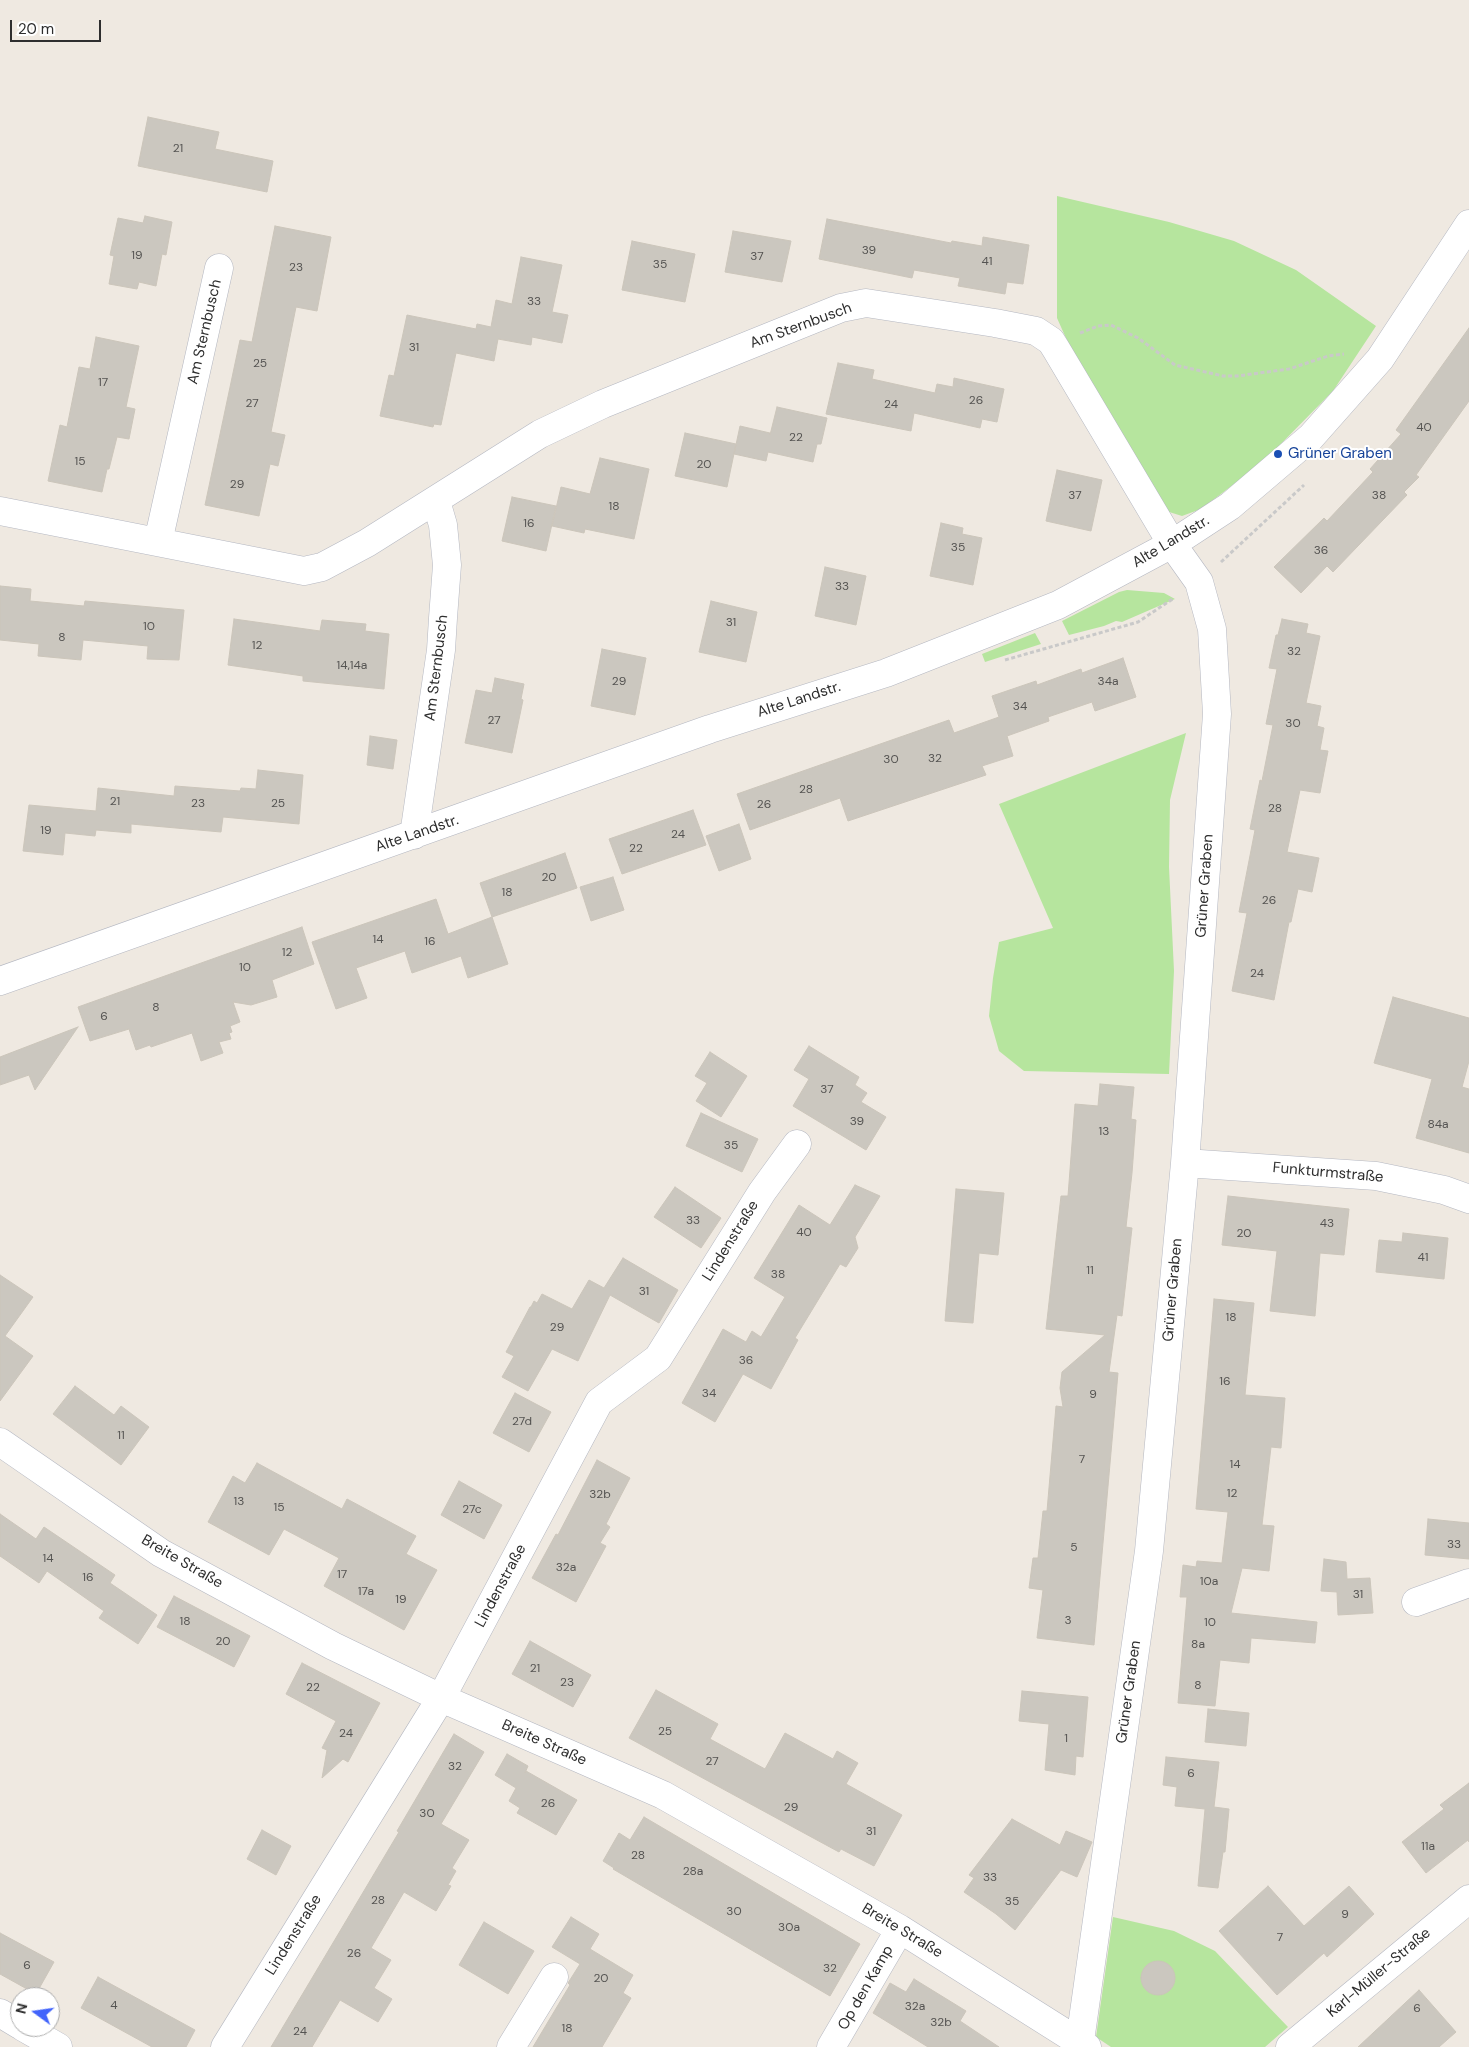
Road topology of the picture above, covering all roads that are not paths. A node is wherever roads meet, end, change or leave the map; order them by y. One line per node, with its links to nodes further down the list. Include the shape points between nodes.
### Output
1 (1469, 224): 6 (street, Alte Landstr., via 1380,359 1311,437 1230,506)
2 (219, 268): 5 (street, Am Sternbusch)
3 (436, 501): 5 (street, Am Sternbusch, via 322,567 304,570); 6 (street, Am Sternbusch, via 540,434 585,413 841,308 866,303 995,323 1036,332 1051,341); 7 (street, Am Sternbusch, via 443,525 447,565 441,650)
4 (0, 511): 5 (street, Am Sternbusch)
5 (158, 542)
6 (1172, 544): 7 (street, Alte Landstr., via 1058,605 886,672 710,729); 10 (street, Grüner Graben, via 1199,582 1212,629 1217,714)
7 (414, 835): 8 (street, Alte Landstr.)
8 (0, 980)
9 (797, 1144): 15 (street, Lindenstraße, via 762,1192 658,1358 600,1402)
10 (1185, 1163): 11 (street, Funkturmstraße, via 1376,1176 1444,1190); 20 (street, Grüner Graben, via 1149,1551)
11 (1469, 1199)
12 (0, 1442): 15 (street, Breite Straße, via 161,1553 333,1646)
13 (1469, 1583): 14 (street)
14 (1416, 1602)
15 (441, 1698): 17 (street, Breite Straße, via 662,1796); 22 (street, Lindenstraße)
16 (1469, 1899): 25 (street, Karl-Müller-Straße)
17 (900, 1929): 20 (street, Breite Straße); 24 (street, Op den Kamp)
18 (554, 1977): 23 (street)
19 (41, 2037): 21 (street)
20 (1083, 2044)
21 (58, 2047)
22 (225, 2047)
23 (512, 2047)
24 (831, 2047)
25 (1290, 2047)

